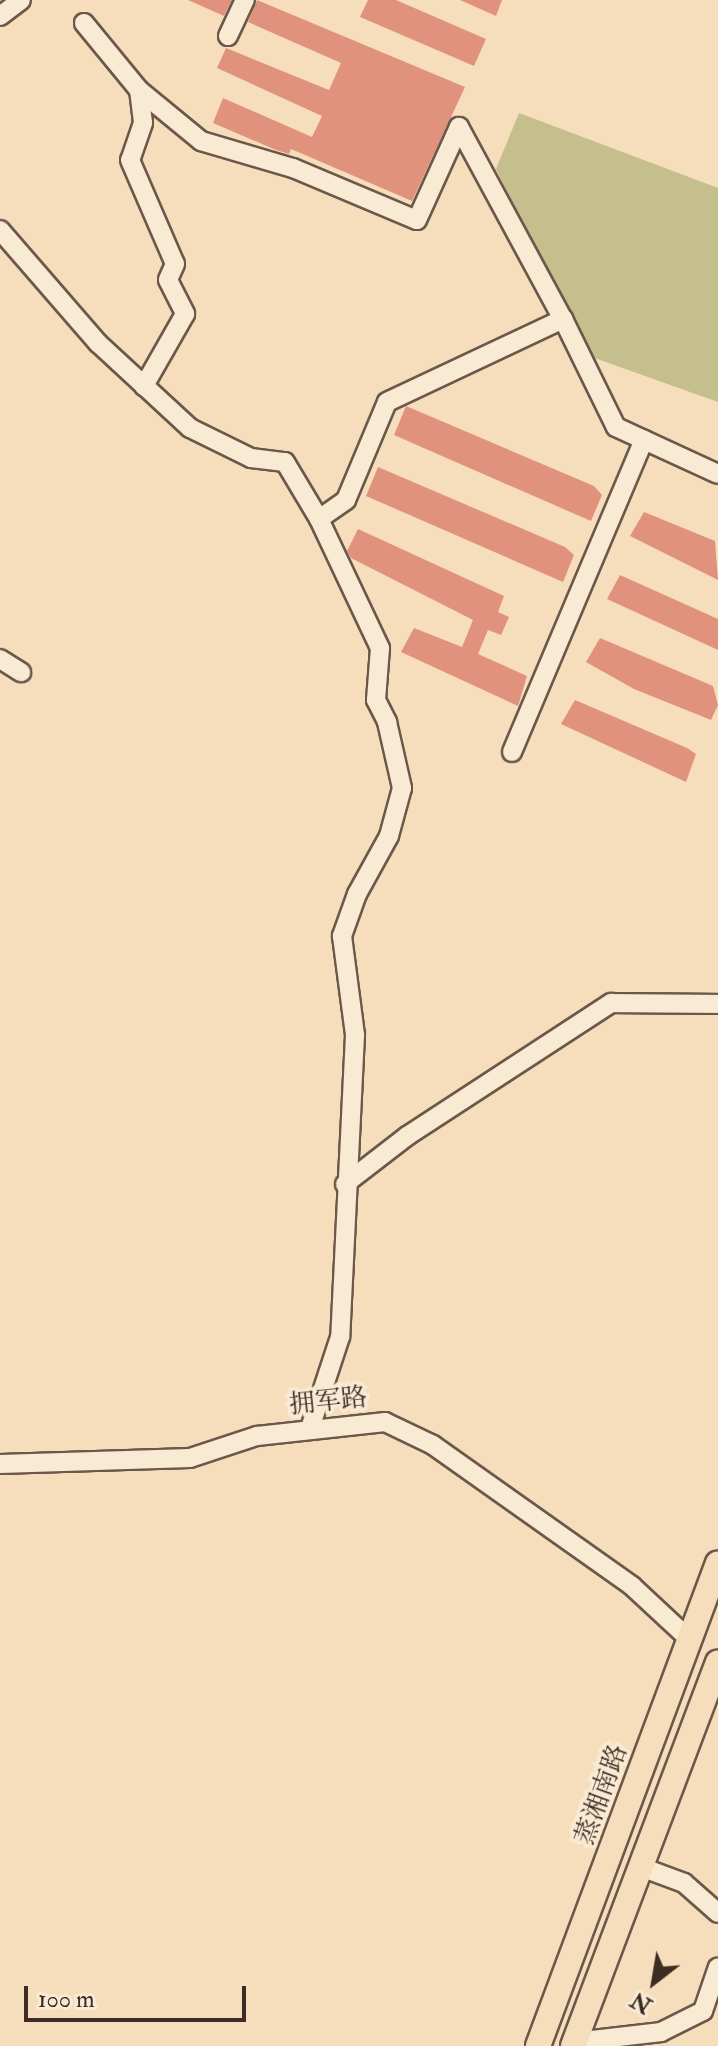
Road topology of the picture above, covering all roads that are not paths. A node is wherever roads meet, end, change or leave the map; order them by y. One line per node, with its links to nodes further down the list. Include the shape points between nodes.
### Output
1 (21, 0): 3 (street)
2 (245, 0): 5 (street)
3 (0, 16)
4 (84, 23): 6 (street)
5 (228, 36)
6 (139, 90): 8 (street, via 201,141 293,168 417,220 459,127); 9 (street, via 143,123 130,160 175,264 168,280 185,314)
7 (0, 230): 9 (street, via 98,343)
8 (563, 319): 10 (street, via 616,427); 12 (street, via 387,402 346,500)
9 (144, 386): 12 (street, via 213,443 251,458 285,462)
10 (644, 440): 11 (street); 15 (street)
11 (718, 474)
12 (319, 519): 17 (street, via 380,648 376,700 387,722 402,788 389,836 357,894 342,936 355,1035)
13 (0, 659): 14 (street)
14 (21, 672)
15 (512, 752)
16 (718, 1004): 17 (street, via 611,1003 419,1128)
17 (345, 1184): 18 (street, via 340,1337)
18 (310, 1428): 19 (street, 拥军路, via 257,1436 190,1458); 22 (street, 拥军路, via 385,1422 433,1445 632,1586)
19 (0, 1464)
20 (718, 1563): 21 (main road, 蒸湘南路)
21 (710, 1611): 22 (main road, 蒸湘南路)
22 (689, 1639): 28 (main road, 蒸湘南路)
23 (718, 1662): 24 (main road)
24 (641, 1867): 25 (street, via 684,1883); 27 (main road)
25 (718, 1913)
26 (718, 1967): 27 (street, via 703,2011 661,2032)
27 (574, 2044)
28 (538, 2046)

